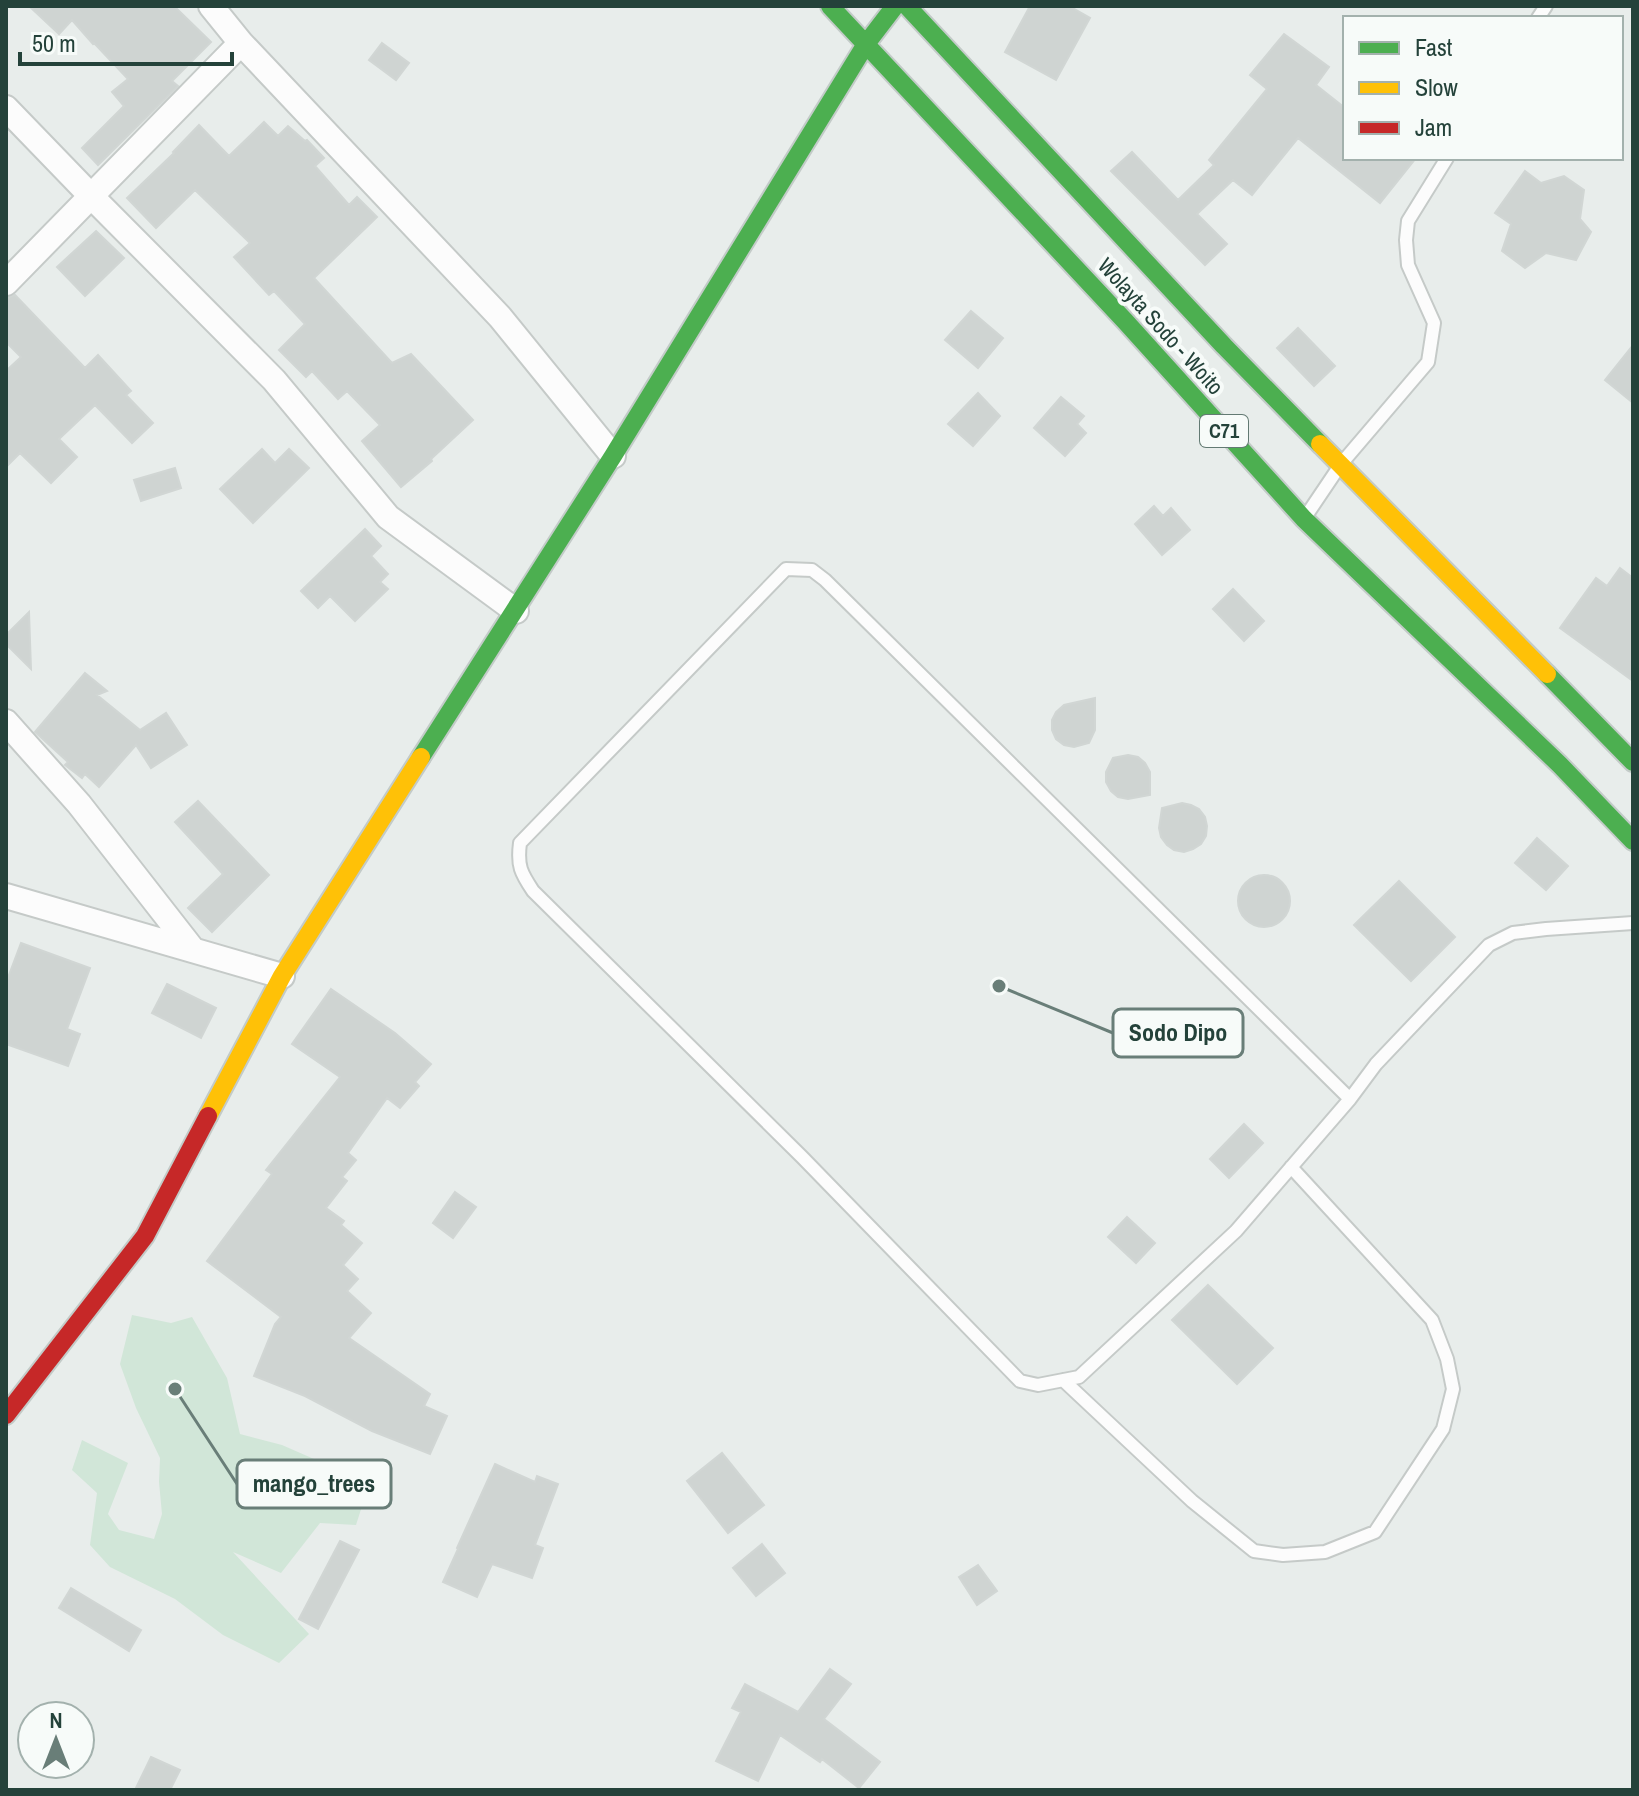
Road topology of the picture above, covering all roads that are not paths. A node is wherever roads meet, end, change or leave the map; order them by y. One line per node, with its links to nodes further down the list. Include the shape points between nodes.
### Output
1 (211, 6): 5 (street)
2 (830, 6): 6 (main road, Wolayta Sodo - Woito / C71)
3 (895, 6): 6 (main road)
4 (907, 6): 12 (main road, Wolayta Sodo - Woito / C71)
5 (241, 43): 9 (street); 11 (street, via 500,317)
6 (866, 44): 11 (main road); 13 (main road, Wolayta Sodo - Woito / C71)
7 (6, 108): 9 (street)
8 (1446, 160): 12 (lane, via 1408,221 1406,240 1408,265 1434,323 1428,362)
9 (92, 197): 10 (street); 14 (street, via 274,380 388,517)
10 (6, 283)
11 (613, 456): 14 (main road)
12 (1341, 464): 13 (lane); 16 (main road, Wolayta Sodo - Woito / C71)
13 (1304, 519): 17 (main road, Wolayta Sodo - Woito / C71)
14 (516, 611): 21 (main road)
15 (6, 722): 20 (street, via 79,804)
16 (1633, 762)
17 (1633, 841)
18 (6, 896): 20 (street)
19 (1633, 923): 22 (lane, via 1513,933 1489,945 1376,1064)
20 (193, 950): 21 (street)
21 (282, 976): 25 (main road, via 145,1236)
22 (1350, 1099): 23 (lane); 24 (lane, via 825,580 812,570 786,569 520,843 520,872 533,891 1020,1381 1038,1385)
23 (1291, 1167): 24 (lane, via 1236,1231 1079,1377); 24 (lane, via 1432,1320 1447,1359 1453,1389 1443,1429 1375,1532 1325,1552 1254,1551 1192,1501)
24 (1063, 1380)
25 (6, 1415)

